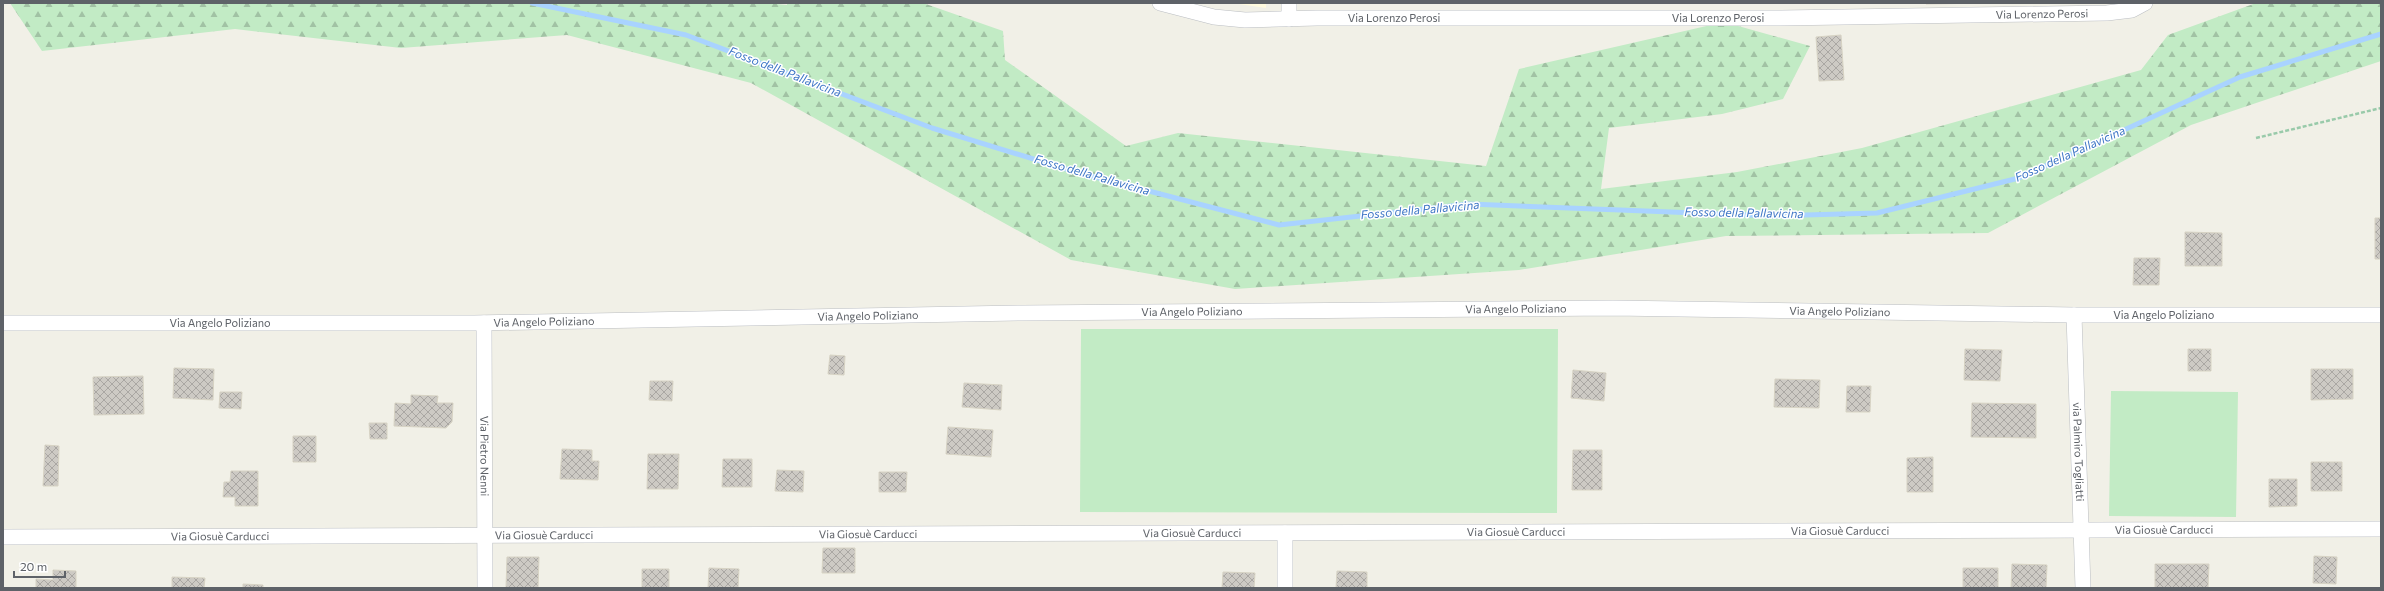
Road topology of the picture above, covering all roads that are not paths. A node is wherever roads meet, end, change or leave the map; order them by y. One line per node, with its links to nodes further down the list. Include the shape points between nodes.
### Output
1 (1160, 3): 4 (street, Via Lorenzo Perosi, via 1214,17 1245,20)
2 (1289, 3): 4 (street)
3 (2145, 3): 4 (street, Via Lorenzo Perosi, via 2132,10 2107,13 1781,18)
4 (1289, 19)
5 (2381, 315): 6 (street, Via Angelo Poliziano)
6 (2074, 316): 8 (street, Via Angelo Poliziano, via 1613,308 1022,313); 10 (street, via Palmiro Togliatti)
7 (3, 323): 8 (street, Via Angelo Poliziano)
8 (484, 323): 12 (street, Via Pietro Nenni)
9 (2381, 529): 10 (street, Via Giosuè Carducci)
10 (2082, 530): 11 (street, Via Giosuè Carducci); 16 (street, via Palmiro Togliatti)
11 (1285, 533): 12 (street, Via Giosuè Carducci); 15 (street)
12 (485, 535): 13 (street, Via Giosuè Carducci); 14 (street, Via Pietro Nenni)
13 (3, 537)
14 (485, 588)
15 (1285, 588)
16 (2083, 588)

